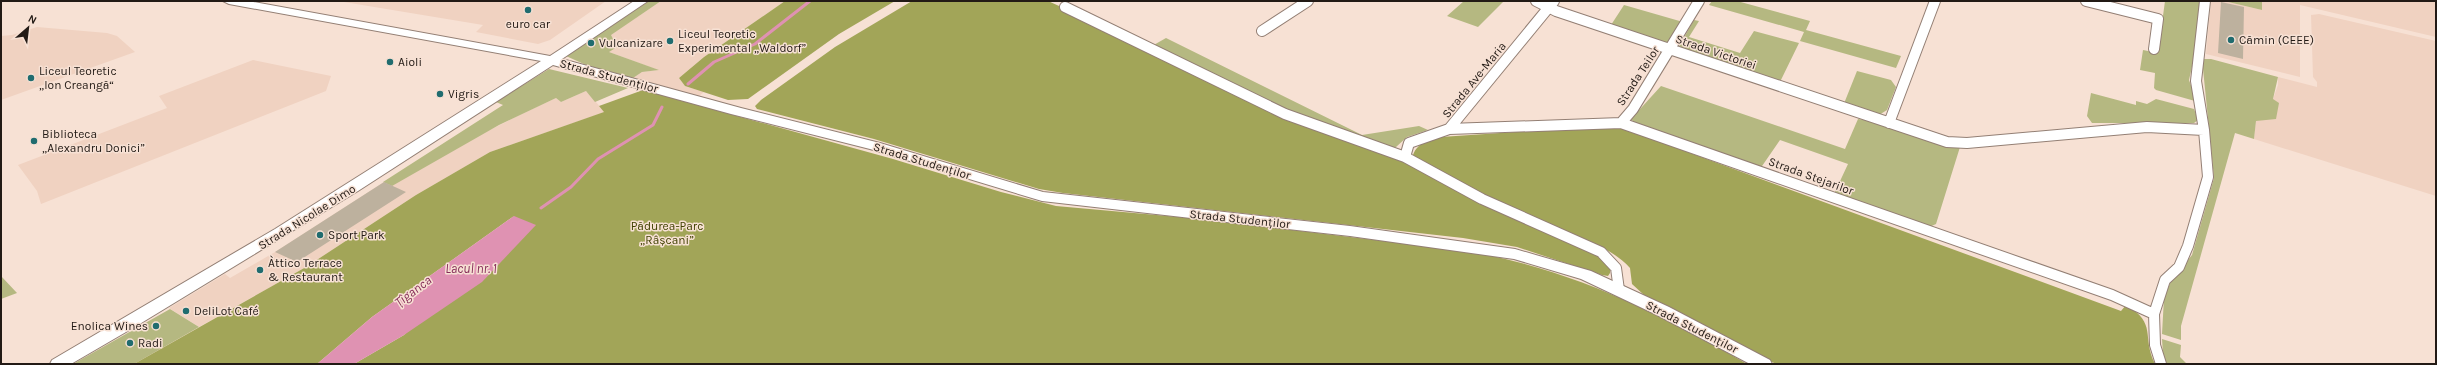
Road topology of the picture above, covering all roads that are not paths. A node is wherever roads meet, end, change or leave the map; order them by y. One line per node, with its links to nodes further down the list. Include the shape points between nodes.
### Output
1 (229, 1): 14 (main road, Strada Studenților, via 500,48)
2 (642, 1): 14 (main road, Strada Nicolae Dimo)
3 (1308, 1): 11 (street)
4 (1536, 1): 9 (street, Strada Victoriei)
5 (1699, 1): 12 (street, Strada Teilor)
6 (1935, 1): 16 (street)
7 (2086, 1): 13 (street, via 2158,19)
8 (2205, 1): 18 (street, via 2196,80)
9 (1552, 4): 12 (street, Strada Victoriei); 17 (street, Strada Ave-Maria)
10 (1066, 8): 19 (street, via 1285,114)
11 (1262, 31)
12 (1670, 49): 15 (street, Strada Teilor, via 1633,109); 16 (street, Strada Victoriei)
13 (2154, 49)
14 (551, 60): 20 (main road, Strada Studenților, via 875,146 1042,196 1469,246 1515,254 1554,265 1586,275); 22 (main road, Strada Nicolae Dimo, via 280,234)
15 (1621, 123): 17 (street, Strada Stejarilor); 21 (street, Strada Stejarilor, via 2112,295)
16 (1889, 123): 18 (street, Strada Victoriei, via 1947,142 1967,143 2147,127)
17 (1449, 129): 19 (street, Strada Ave-Maria, via 1409,143)
18 (2204, 130): 21 (street, via 2208,177 2188,246 2179,267 2165,280)
19 (1405, 157): 20 (street, via 1482,199 1601,252 1614,262 1620,274)
20 (1619, 290): 23 (main road, Strada Studenților)
21 (2154, 314): 24 (street, via 2155,345)
22 (58, 364)
23 (1764, 364)
24 (2161, 364)

